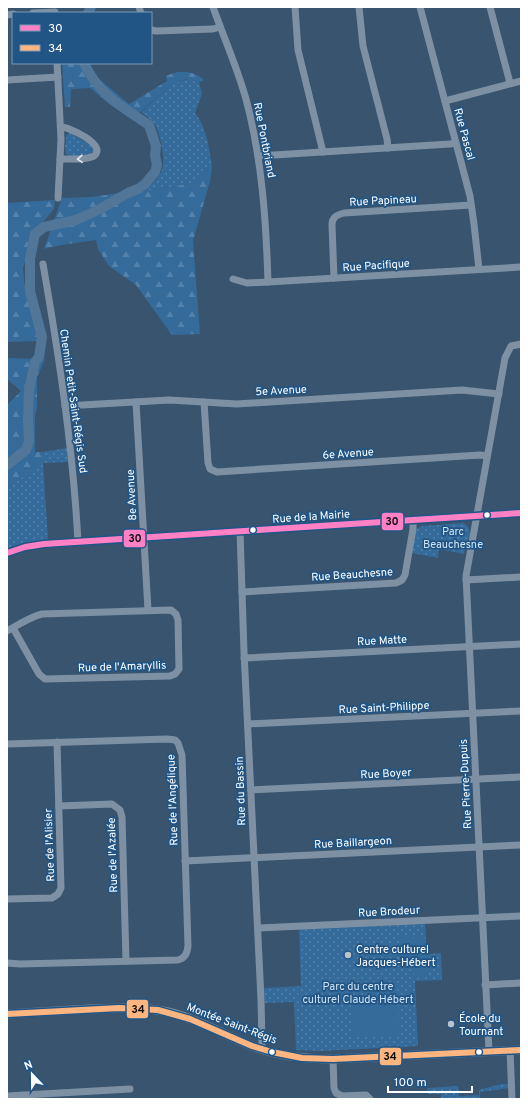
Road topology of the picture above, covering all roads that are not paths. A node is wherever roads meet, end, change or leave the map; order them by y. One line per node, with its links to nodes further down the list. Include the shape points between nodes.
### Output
1 (213, 7): 8 (street, Rue Pontbriand)
2 (295, 7): 19 (street, via 298,50)
3 (359, 7): 18 (street, via 363,46)
4 (420, 7): 15 (street, Rue Pascal)
5 (490, 7): 14 (street)
6 (55, 11): 7 (street)
7 (44, 12)
8 (220, 26): 9 (street, via 213,29); 20 (street, Rue Pontbriand, via 235,62 246,99)
9 (152, 30)
10 (57, 64): 11 (street)
11 (58, 77): 12 (street); 16 (street)
12 (7, 80)
13 (521, 81): 14 (street)
14 (510, 83): 15 (street)
15 (445, 101): 17 (street, Rue Pascal)
16 (60, 127): 21 (street); 21 (street, one-way to 21, via 79,134 97,149 91,158)
17 (456, 143): 18 (street); 23 (street, Rue Pascal)
18 (388, 148): 19 (street)
19 (323, 152): 20 (street)
20 (258, 156): 29 (street, Rue Pontbriand, via 264,200)
21 (60, 160): 22 (street)
22 (58, 198)
23 (472, 205): 26 (street, Rue Pascal); 27 (street, Rue Papineau, via 338,215 332,225)
24 (43, 264): 34 (street, Chemin Petit-Saint-Régis Sud)
25 (521, 267): 26 (street, Rue Pacifique)
26 (479, 269): 27 (street, Rue Pacifique)
27 (334, 278): 29 (street, Rue Pacifique)
28 (233, 279): 29 (street, Rue Pacifique, via 247,283)
29 (268, 282)
30 (521, 344): 31 (street, Rue Pierre-Dupuis, via 511,346)
31 (499, 394): 33 (street, 5e Avenue, via 462,390 238,404); 35 (street, Rue Pierre-Dupuis)
32 (136, 402): 33 (street, 5e Avenue); 34 (street, 5e Avenue); 40 (street, 8e Avenue)
33 (204, 402): 35 (street, 6e Avenue, via 207,459 210,469 217,472)
34 (65, 406): 41 (street, Chemin Petit-Saint-Régis Sud, via 74,476)
35 (488, 456): 37 (street, Rue Pierre-Dupuis)
36 (521, 513): 37 (street, Rue de la Mairie)
37 (477, 516): 38 (street, Rue de la Mairie); 44 (street, Rue Pierre-Dupuis)
38 (413, 520): 39 (street, Rue de la Mairie); 45 (street, Rue Beauchesne, via 405,575 396,583)
39 (240, 531): 40 (street, Rue de la Mairie); 45 (street, Rue du Bassin)
40 (144, 537): 41 (street, Rue de la Mairie); 46 (street, 8e Avenue)
41 (78, 542): 42 (street, Rue de la Mairie, via 31,546)
42 (7, 553)
43 (521, 577): 44 (street)
44 (466, 580): 49 (street, Rue Pierre-Dupuis)
45 (242, 592): 50 (street, Rue du Bassin)
46 (148, 610): 47 (street, Rue de l'Amaryllis, via 42,614); 47 (street, Rue de l'Amaryllis, via 170,610 177,617 179,666 178,671 172,676 45,679 38,674)
47 (10, 630)
48 (521, 644): 49 (street, Rue Matte)
49 (469, 646): 50 (street, Rue Matte); 52 (street, Rue Pierre-Dupuis)
50 (244, 658): 53 (street, Rue du Bassin)
51 (521, 711): 52 (street, Rue Saint-Philippe)
52 (472, 713): 53 (street, Rue Saint-Philippe); 57 (street, Rue Pierre-Dupuis)
53 (248, 724): 58 (street, Rue du Bassin)
54 (57, 742): 55 (street, Rue de l'Angélique); 59 (street, Rue de l'Alisier); 63 (street, Rue de l'Angélique, via 175,740 182,755)
55 (7, 744)
56 (521, 778): 57 (street, Rue Boyer)
57 (476, 780): 58 (street, Rue Boyer); 61 (street, Rue Pierre-Dupuis)
58 (251, 790): 62 (street, Rue du Bassin)
59 (59, 806): 64 (street, Rue de l'Alisier, via 62,884 60,892 52,898); 68 (street, Rue de l'Azalée, via 112,804 120,810)
60 (521, 845): 61 (street, Rue Baillargeon)
61 (479, 847): 62 (street, Rue Baillargeon); 66 (street, Rue Pierre-Dupuis)
62 (254, 858): 63 (street, Rue Baillargeon); 67 (street, Rue du Bassin)
63 (185, 861): 68 (street, Rue de l'Angélique, via 187,953 178,960)
64 (7, 899)
65 (521, 916): 66 (street, Rue Brodeur)
66 (482, 918): 67 (street, Rue Brodeur); 71 (street, Rue Pierre-Dupuis)
67 (258, 928): 73 (street, Rue du Bassin)
68 (126, 961): 69 (street)
69 (7, 963)
70 (521, 984): 71 (street)
71 (486, 985): 76 (street, Rue Pierre-Dupuis)
72 (7, 1014): 73 (street, Montée Saint-Régis, via 108,1008 155,1009 192,1019)
73 (262, 1049): 77 (street, Montée Saint-Régis, via 294,1056)
74 (510, 1050): 75 (street, Montée Saint-Régis); 76 (street, Montée Saint-Régis); 82 (street)
75 (521, 1050)
76 (489, 1051): 77 (street, Montée Saint-Régis)
77 (333, 1059): 81 (street, via 336,1093 342,1096 366,1095)
78 (130, 1089): 80 (street)
79 (9, 1097): 80 (street)
80 (20, 1097)
81 (370, 1099)
82 (512, 1099)

